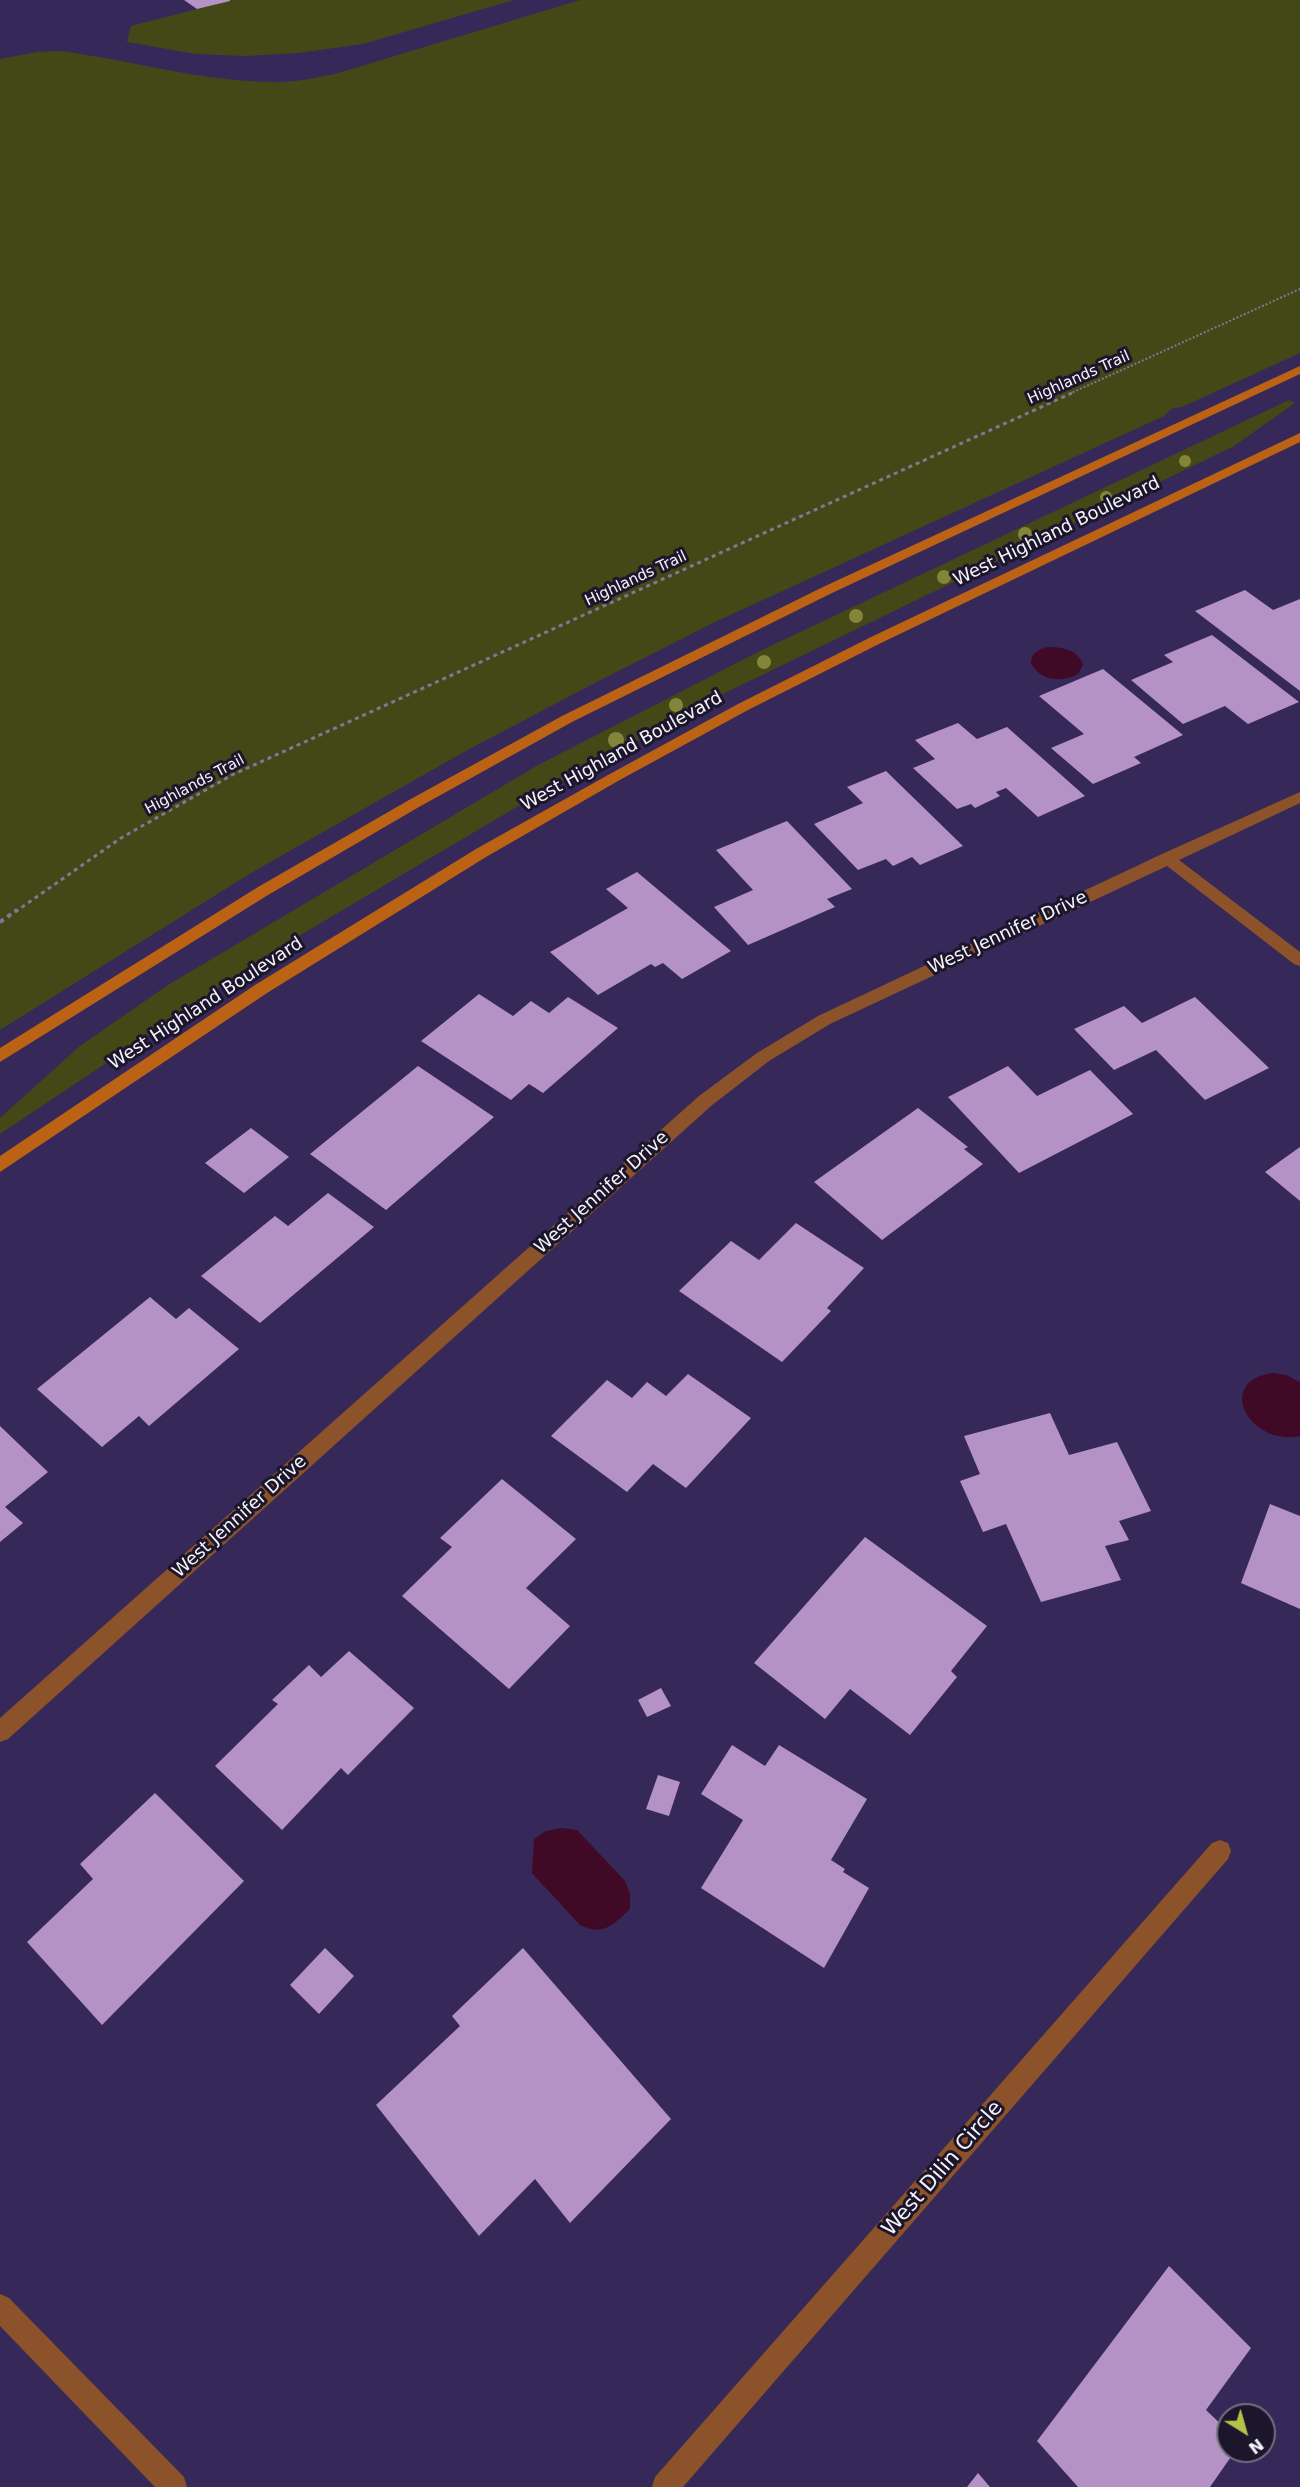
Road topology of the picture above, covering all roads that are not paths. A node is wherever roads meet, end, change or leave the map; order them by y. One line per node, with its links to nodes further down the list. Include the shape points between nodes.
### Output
1 (1300, 370): 6 (main road, via 829,590 514,748 357,835 180,941)
2 (1300, 437): 7 (main road, West Highland Boulevard, via 866,645 602,784 481,853 261,989)
3 (1300, 797): 4 (street, West Jennifer Drive)
4 (1167, 858): 5 (street); 8 (street, West Jennifer Drive, via 824,1020 764,1057 696,1109)
5 (1300, 960)
6 (0, 1056)
7 (0, 1166)
8 (0, 1732)
9 (1220, 1851): 12 (street, West Dilin Circle)
10 (0, 2307): 11 (street)
11 (174, 2487)
12 (665, 2487)

